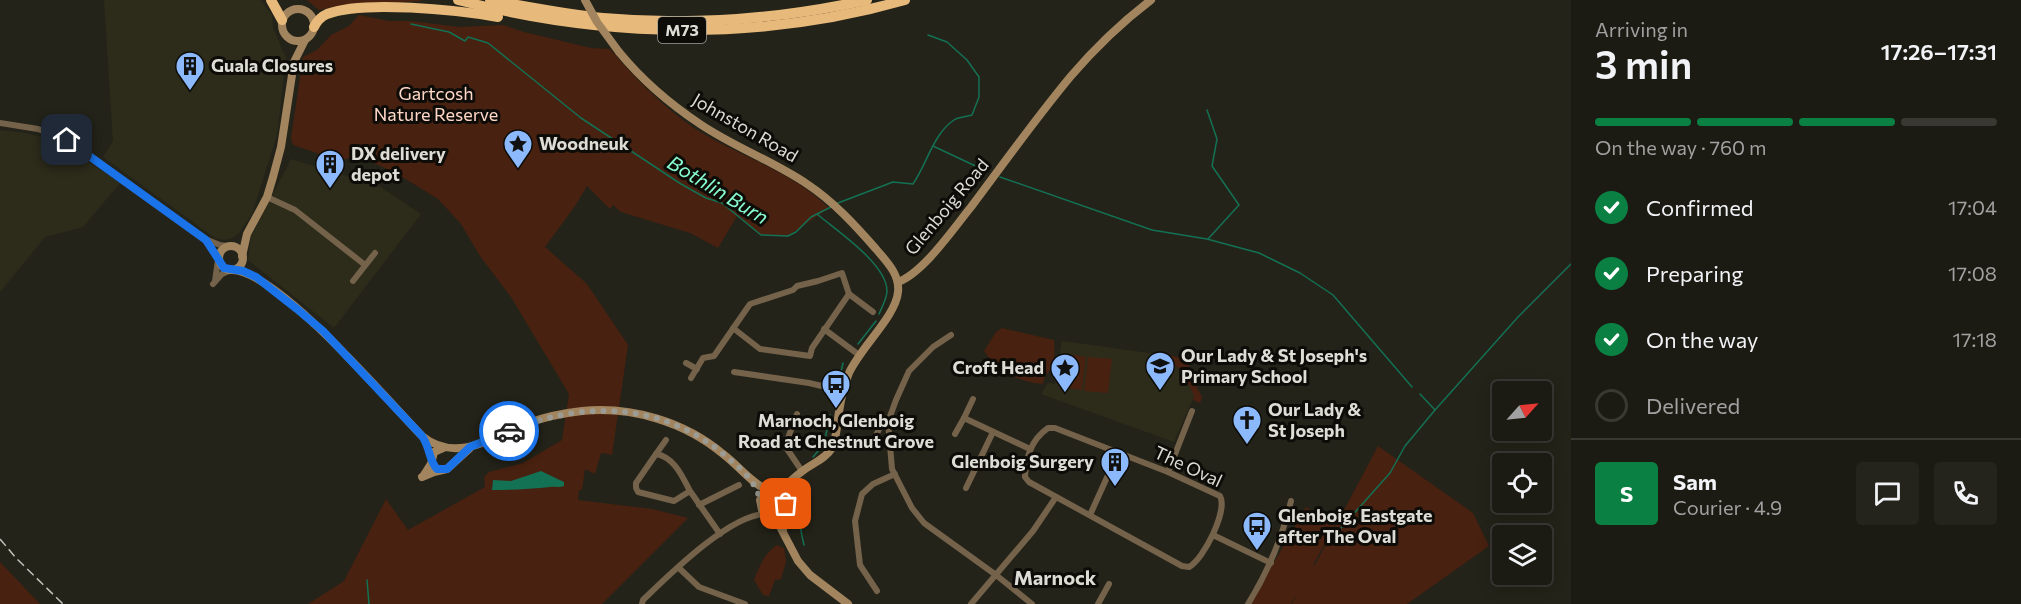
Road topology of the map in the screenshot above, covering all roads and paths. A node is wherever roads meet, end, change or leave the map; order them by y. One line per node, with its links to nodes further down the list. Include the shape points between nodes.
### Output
1 (271, 0): 12 (highway)
2 (293, 0): 12 (street)
3 (300, 0): 11 (street)
4 (458, 0): 14 (highway, M73)
5 (490, 0): 13 (highway, M73)
6 (515, 0): 13 (highway)
7 (585, 0): 31 (street, Johnston Road, bridge, via 619,51 648,83 699,124 825,197 884,258)
8 (867, 0): 13 (highway, M73, via 752,18)
9 (905, 0): 14 (highway, M73, via 819,19 725,30)
10 (1151, 0): 31 (street, Glenboig Road, via 1085,60 947,238 915,272)
11 (305, 10): 12 (street, via 293,9); 15 (street)
12 (284, 16): 16 (street, via 282,30)
13 (605, 18)
14 (594, 26): 15 (highway, via 430,8 381,7 328,13)
15 (314, 27): 17 (street)
16 (288, 38): 17 (street); 18 (street)
17 (305, 40): 18 (street)
18 (294, 62): 20 (street, via 281,147)
19 (0, 123): 22 (street, via 38,129 67,140)
20 (267, 197): 21 (street); 27 (street, via 296,210)
21 (247, 234): 23 (street); 25 (street)
22 (206, 240): 23 (street); 26 (street)
23 (229, 246): 25 (street, via 236,247); 26 (street, via 222,249)
24 (375, 253): 27 (street)
25 (242, 256): 28 (street, via 241,264); 29 (street)
26 (218, 259): 28 (street, via 221,266); 28 (street, via 214,282)
27 (365, 265): 30 (street)
28 (232, 270): 29 (street)
29 (256, 277): 52 (street, via 323,331)
30 (353, 281)
31 (898, 282): 37 (street, via 897,297 889,313)
32 (849, 294): 33 (street); 34 (street, via 842,273 797,286 750,304); 35 (street)
33 (873, 312)
34 (734, 328): 35 (street, via 760,349 810,356); 39 (street, via 714,356 703,358)
35 (824, 329): 37 (street)
36 (951, 335): 49 (street, via 909,371)
37 (859, 355): 44 (street)
38 (686, 363): 39 (street)
39 (697, 369): 42 (street)
40 (734, 372): 41 (street)
41 (751, 375): 43 (street); 44 (street)
42 (691, 378)
43 (749, 383)
44 (843, 391): 63 (street, via 833,446 822,459)
45 (973, 399): 48 (street)
46 (1192, 411): 64 (street)
47 (797, 414): 63 (street, via 785,446)
48 (964, 418): 50 (street); 51 (street)
49 (888, 427): 54 (street, via 880,427); 65 (street)
50 (993, 432): 57 (street); 69 (street)
51 (955, 434)
52 (422, 436): 56 (street); 60 (street)
53 (666, 440): 59 (street)
54 (874, 440)
55 (470, 447): 56 (street); 61 (street); 66 (street, via 561,414 621,411 665,421 694,434)
56 (445, 448): 60 (street, via 437,450); 61 (street, via 452,453)
57 (1030, 449): 58 (street, The Oval, via 1045,430 1055,428); 72 (street, The Oval, via 1025,477)
58 (1119, 453): 64 (street, The Oval); 79 (street)
59 (656, 454): 70 (street, via 672,462); 70 (street, via 636,483 638,492 674,501)
60 (431, 459): 62 (street); 62 (street, via 423,476)
61 (453, 464): 62 (street)
62 (440, 470)
63 (802, 471): 67 (street)
64 (1167, 472): 83 (street, The Oval, via 1222,498)
65 (895, 474): 86 (street, via 924,523); 88 (street, via 873,484 862,495 855,521 861,565)
66 (751, 480): 71 (street); 75 (street)
67 (791, 481): 71 (street); 73 (street)
68 (739, 486): 76 (street)
69 (966, 488)
70 (690, 490): 76 (street)
71 (772, 491): 73 (street); 75 (street, via 765,493)
72 (1056, 496): 79 (street, The Oval); 86 (street)
73 (785, 500): 77 (street)
74 (1292, 501): 84 (street)
75 (760, 502): 78 (street); 80 (street)
76 (699, 505): 82 (street)
77 (784, 510): 78 (street); 81 (street)
78 (768, 515): 80 (street); 81 (street)
79 (1090, 515): 83 (street, The Oval, via 1186,567 1196,562)
80 (748, 518): 82 (street)
81 (784, 533): 92 (street, via 810,575)
82 (720, 534): 85 (street)
83 (1213, 535): 84 (street)
84 (1271, 563): 96 (street)
85 (679, 567): 89 (street, via 699,587); 90 (street)
86 (996, 575): 93 (street); 94 (street)
87 (1109, 584): 95 (street)
88 (877, 591)
89 (731, 602): 91 (street)
90 (642, 604)
91 (745, 604)
92 (848, 604)
93 (971, 604)
94 (1032, 604)
95 (1098, 604)
96 (1248, 604)

